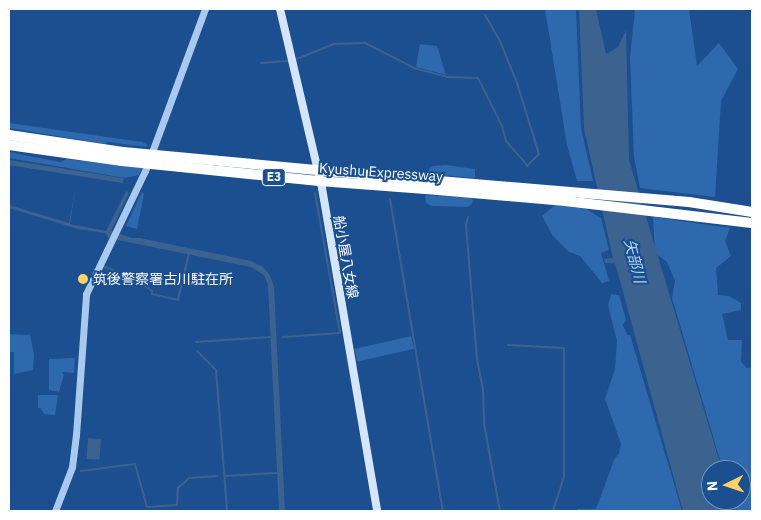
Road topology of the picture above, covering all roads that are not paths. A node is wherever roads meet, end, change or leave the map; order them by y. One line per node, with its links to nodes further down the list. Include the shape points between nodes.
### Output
1 (204, 9): 9 (street, via 146,171 86,294 72,467)
2 (280, 9): 10 (main road, 船小屋八女線, via 322,188)
3 (9, 135): 5 (highway, Kyushu Expressway / E3)
4 (9, 145): 5 (highway, Kyushu Expressway / E3)
5 (122, 157): 6 (highway, Kyushu Expressway / E3, bridge)
6 (464, 187): 7 (highway, Kyushu Expressway / E3, via 689,202); 8 (highway, Kyushu Expressway / E3)
7 (752, 212)
8 (752, 223)
9 (55, 511)
10 (377, 511)

